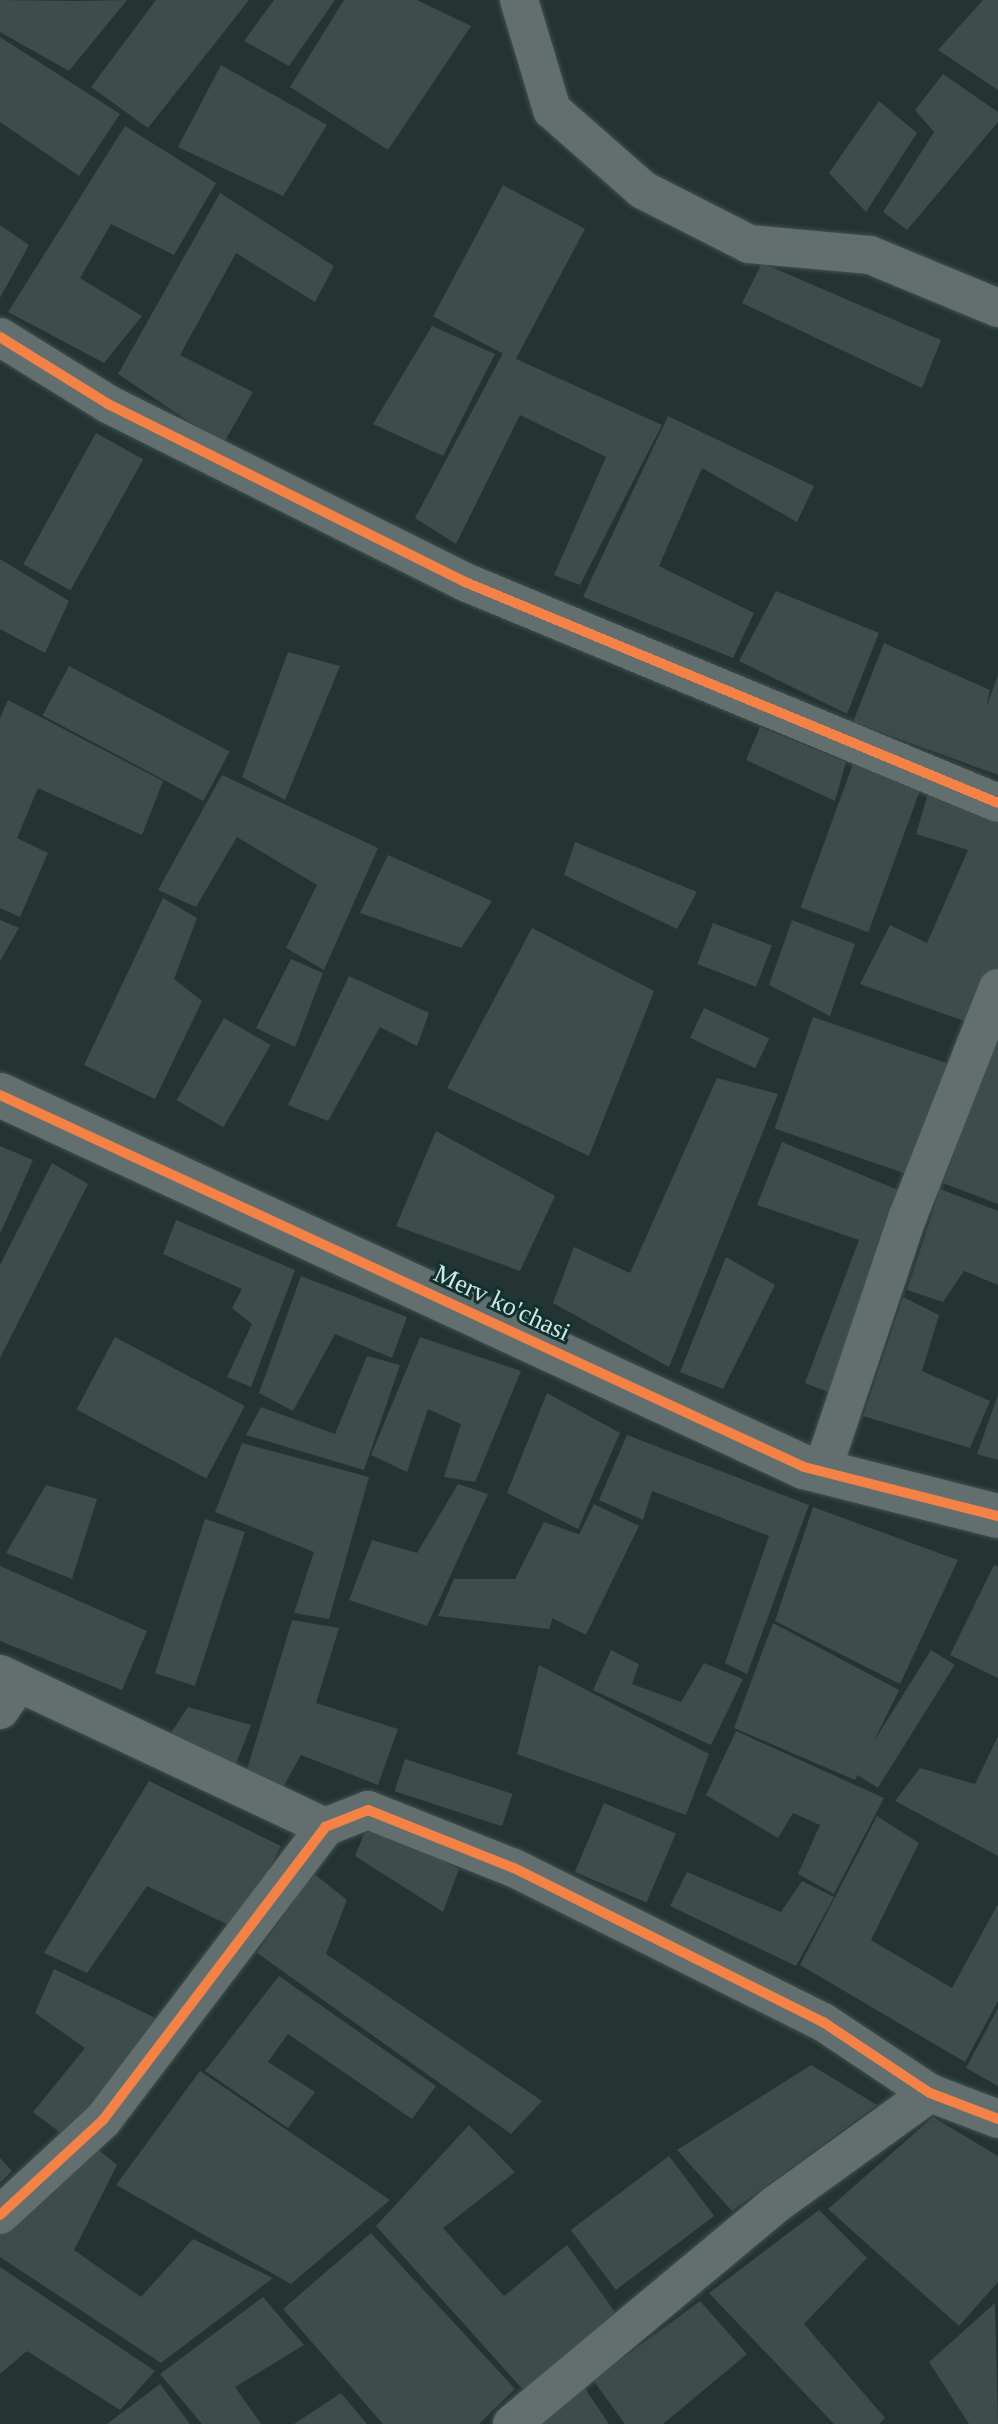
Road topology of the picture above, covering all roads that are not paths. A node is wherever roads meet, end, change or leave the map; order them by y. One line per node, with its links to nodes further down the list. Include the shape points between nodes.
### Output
1 (519, 0): 2 (street, via 552,110 643,190 749,244 870,255)
2 (998, 308)
3 (0, 337): 4 (street, via 108,404 465,582)
4 (998, 803)
5 (998, 988): 7 (street, via 908,1216)
6 (0, 1095): 7 (street, Merv ko'chasi)
7 (822, 1471): 8 (street, Merv ko'chasi)
8 (998, 1516)
9 (6, 1689): 10 (street)
10 (325, 1827): 11 (street, via 368,1810 514,1868 823,2022); 13 (street, via 103,2120)
11 (930, 2093): 12 (street); 14 (street, via 776,2204)
12 (998, 2119)
13 (0, 2215)
14 (512, 2424)

